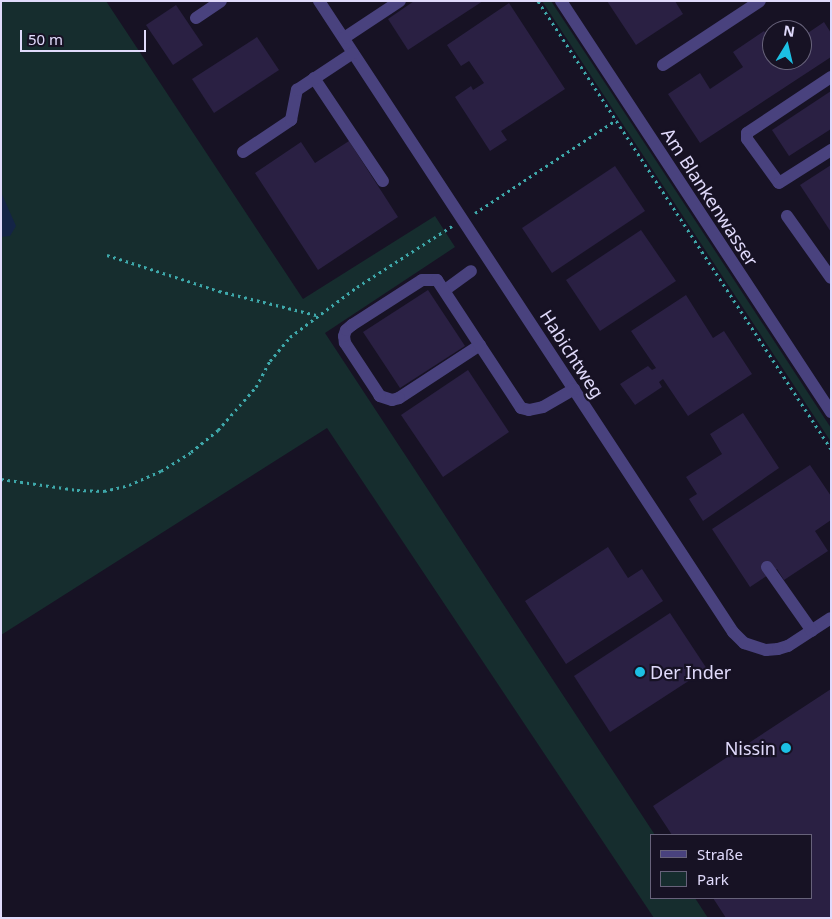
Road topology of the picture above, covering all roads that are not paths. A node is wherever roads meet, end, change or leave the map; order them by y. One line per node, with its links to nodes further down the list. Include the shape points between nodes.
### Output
1 (221, 1): 6 (street)
2 (319, 1): 7 (street, Habichtweg)
3 (400, 1): 7 (street)
4 (561, 1): 21 (street, Am Blankenwasser)
5 (760, 1): 9 (street)
6 (196, 18)
7 (344, 38): 8 (street, Habichtweg)
8 (353, 52): 11 (street); 20 (street, Habichtweg)
9 (663, 65)
10 (831, 77): 12 (street, via 747,133 747,140 779,183)
11 (314, 78): 13 (street, via 297,90 291,120); 14 (street)
12 (831, 150)
13 (243, 152)
14 (383, 181)
15 (787, 216): 17 (street)
16 (471, 271): 18 (street)
17 (831, 278)
18 (445, 290): 19 (street); 19 (street, via 437,280 422,280 352,325 346,330 345,343 380,396 392,400)
19 (480, 345): 20 (street, via 521,408 543,407)
20 (574, 389): 24 (street, Habichtweg, via 733,632 744,643 757,648 778,649)
21 (831, 412)
22 (767, 567): 24 (street)
23 (831, 618): 24 (street, Habichtweg)
24 (812, 631)

